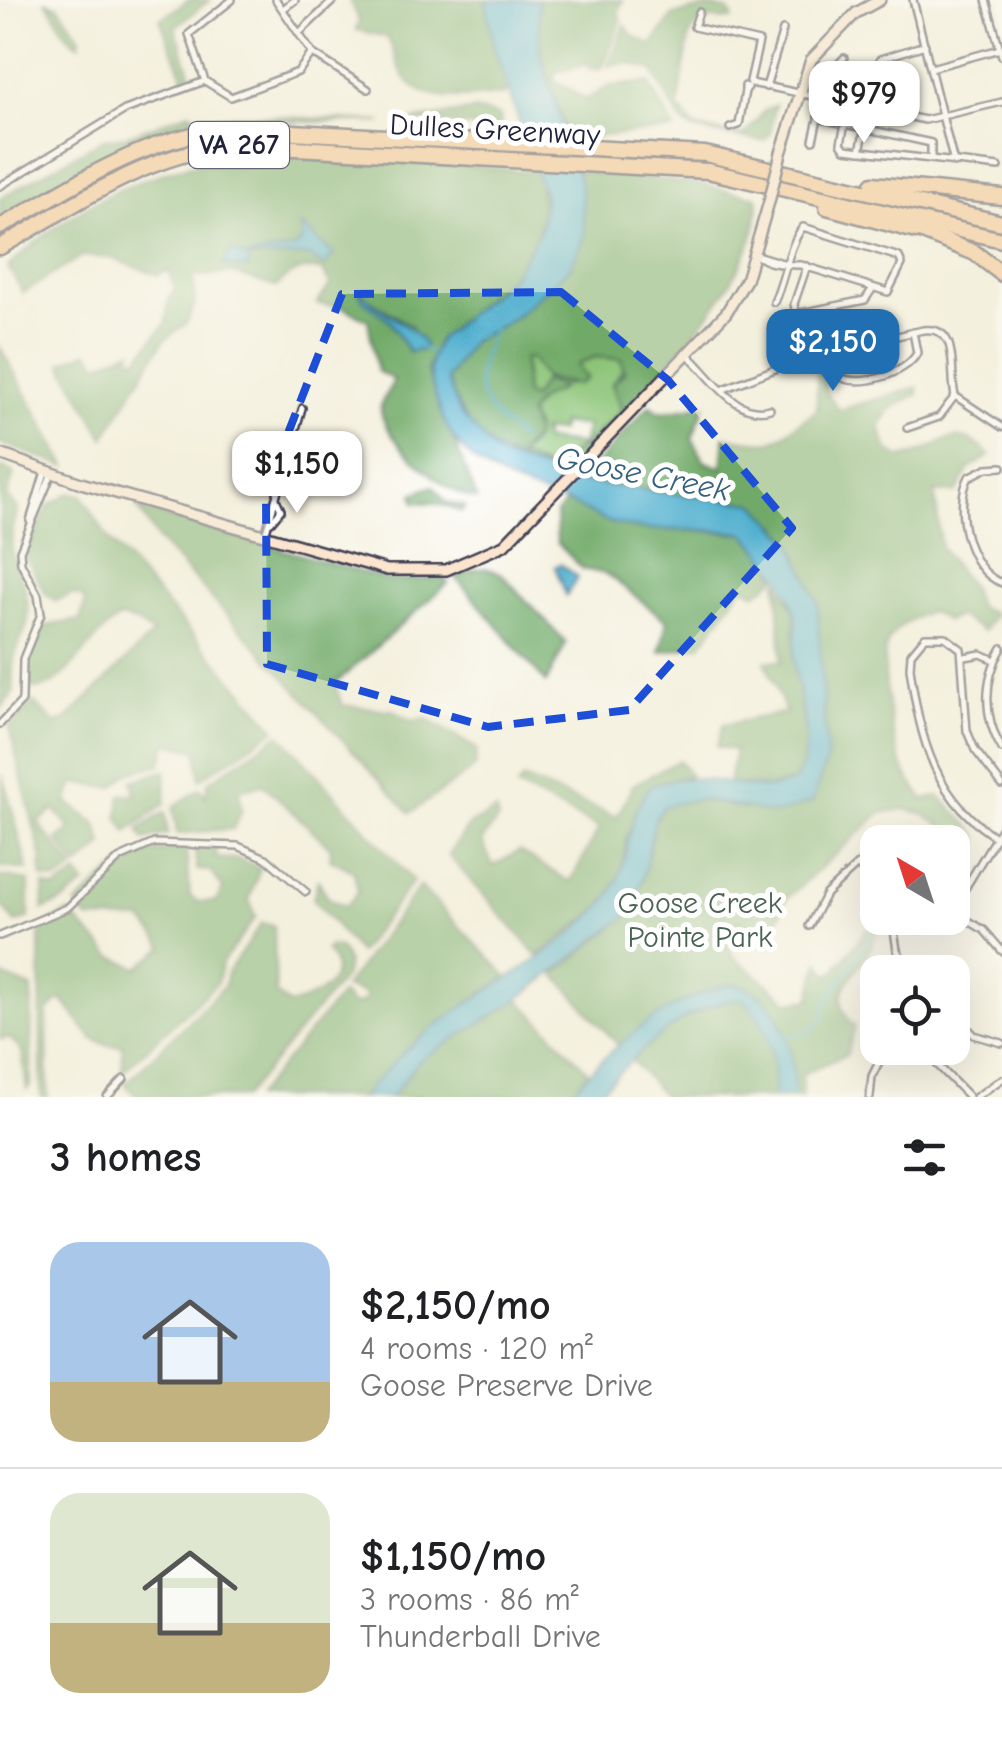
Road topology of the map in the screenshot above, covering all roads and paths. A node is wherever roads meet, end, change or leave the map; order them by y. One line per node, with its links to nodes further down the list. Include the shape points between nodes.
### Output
1 (232, 0): 18 (street, via 189,34)
2 (276, 0): 9 (street)
3 (294, 0): 9 (street)
4 (334, 0): 12 (street)
5 (864, 0): 23 (main road, via 808,56)
6 (880, 0): 23 (main road, via 856,13 816,55)
7 (912, 0): 13 (street)
8 (986, 0): 14 (street)
9 (283, 9): 12 (street)
10 (699, 12): 19 (street, via 694,27 759,42)
11 (783, 30): 20 (street)
12 (300, 32): 15 (street)
13 (925, 45): 17 (street); 26 (street, via 881,57)
14 (1001, 52): 17 (street)
15 (312, 53): 18 (street, via 298,72 240,96 227,96); 21 (street)
16 (844, 58): 22 (street)
17 (932, 68): 28 (street)
18 (205, 81): 39 (street, via 133,106)
19 (749, 84): 20 (street); 30 (street, via 740,124)
20 (766, 87): 23 (street)
21 (368, 89)
22 (825, 90)
23 (796, 94): 26 (street); 45 (main road, bridge)
24 (1002, 102): 28 (street)
25 (820, 106): 27 (street)
26 (869, 108): 28 (street); 31 (street)
27 (818, 118): 29 (street); 32 (street)
28 (944, 118): 35 (street)
29 (845, 124): 31 (street); 33 (street, via 842,147)
30 (730, 128)
31 (865, 128): 33 (street); 34 (street, via 930,143)
32 (814, 140)
33 (860, 152): 34 (street)
34 (930, 160): 35 (street)
35 (954, 163): 36 (street)
36 (999, 166)
37 (686, 170): 43 (highway, Dulles Greenway / VA 267, via 741,176); 44 (highway, Dulles Greenway / VA 267, via 253,145 202,149 128,175); 48 (highway, via 921,233 975,253)
38 (808, 176): 40 (highway); 41 (highway, Dulles Greenway / VA 267); 42 (highway, Dulles Greenway / VA 267, via 706,154 250,129 195,133 130,155)
39 (0, 186)
40 (1002, 197)
41 (1002, 223)
42 (0, 228)
43 (1002, 240)
44 (0, 247)
45 (756, 255): 46 (street); 52 (main road, via 736,298)
46 (789, 265): 47 (street); 49 (street, via 799,231 807,227 900,258 892,292); 50 (street)
47 (807, 266): 49 (street); 49 (street, via 794,312 859,302)
48 (1002, 274)
49 (873, 288)
50 (774, 302)
51 (913, 332): 51 (street, via 846,348 837,359 839,376 854,381 906,366 917,353); 55 (street, via 934,329 946,336)
52 (688, 354): 54 (street); 63 (main road, via 538,512 496,550 466,565 387,570)
53 (788, 359): 54 (street)
54 (724, 389): 57 (street, via 744,409)
55 (955, 396): 58 (street); 59 (street, via 940,417)
56 (302, 408): 63 (street, via 276,499 281,510)
57 (770, 409)
58 (1002, 427)
59 (907, 428)
60 (0, 454): 62 (main road)
61 (1002, 467): 64 (street, via 969,477 962,498 975,557)
62 (49, 472): 63 (main road); 68 (street, via 20,557 40,616 23,659 22,701)
63 (265, 536)
64 (1002, 583)
65 (1002, 648): 67 (street)
66 (965, 657): 67 (street); 70 (street, via 968,732); 72 (street, via 945,636 925,638 910,654 914,698 941,785)
67 (995, 660): 69 (street, via 987,704)
68 (0, 724)
69 (1002, 749)
70 (1002, 785)
71 (1002, 827): 72 (street)
72 (999, 840): 76 (street)
73 (860, 862): 74 (street)
74 (856, 865): 75 (street); 79 (street, via 826,894)
75 (860, 869)
76 (970, 883)
77 (306, 892): 80 (street, via 266,858 238,846 154,843 120,858 54,915)
78 (970, 921): 81 (street)
79 (810, 926)
80 (0, 936)
81 (1002, 951)
82 (970, 1030): 83 (street)
83 (1002, 1043)
84 (878, 1065): 89 (street)
85 (939, 1065): 90 (street)
86 (1002, 1079): 90 (street)
87 (124, 1080): 88 (street)
88 (106, 1097)
89 (870, 1097)
90 (973, 1097)

